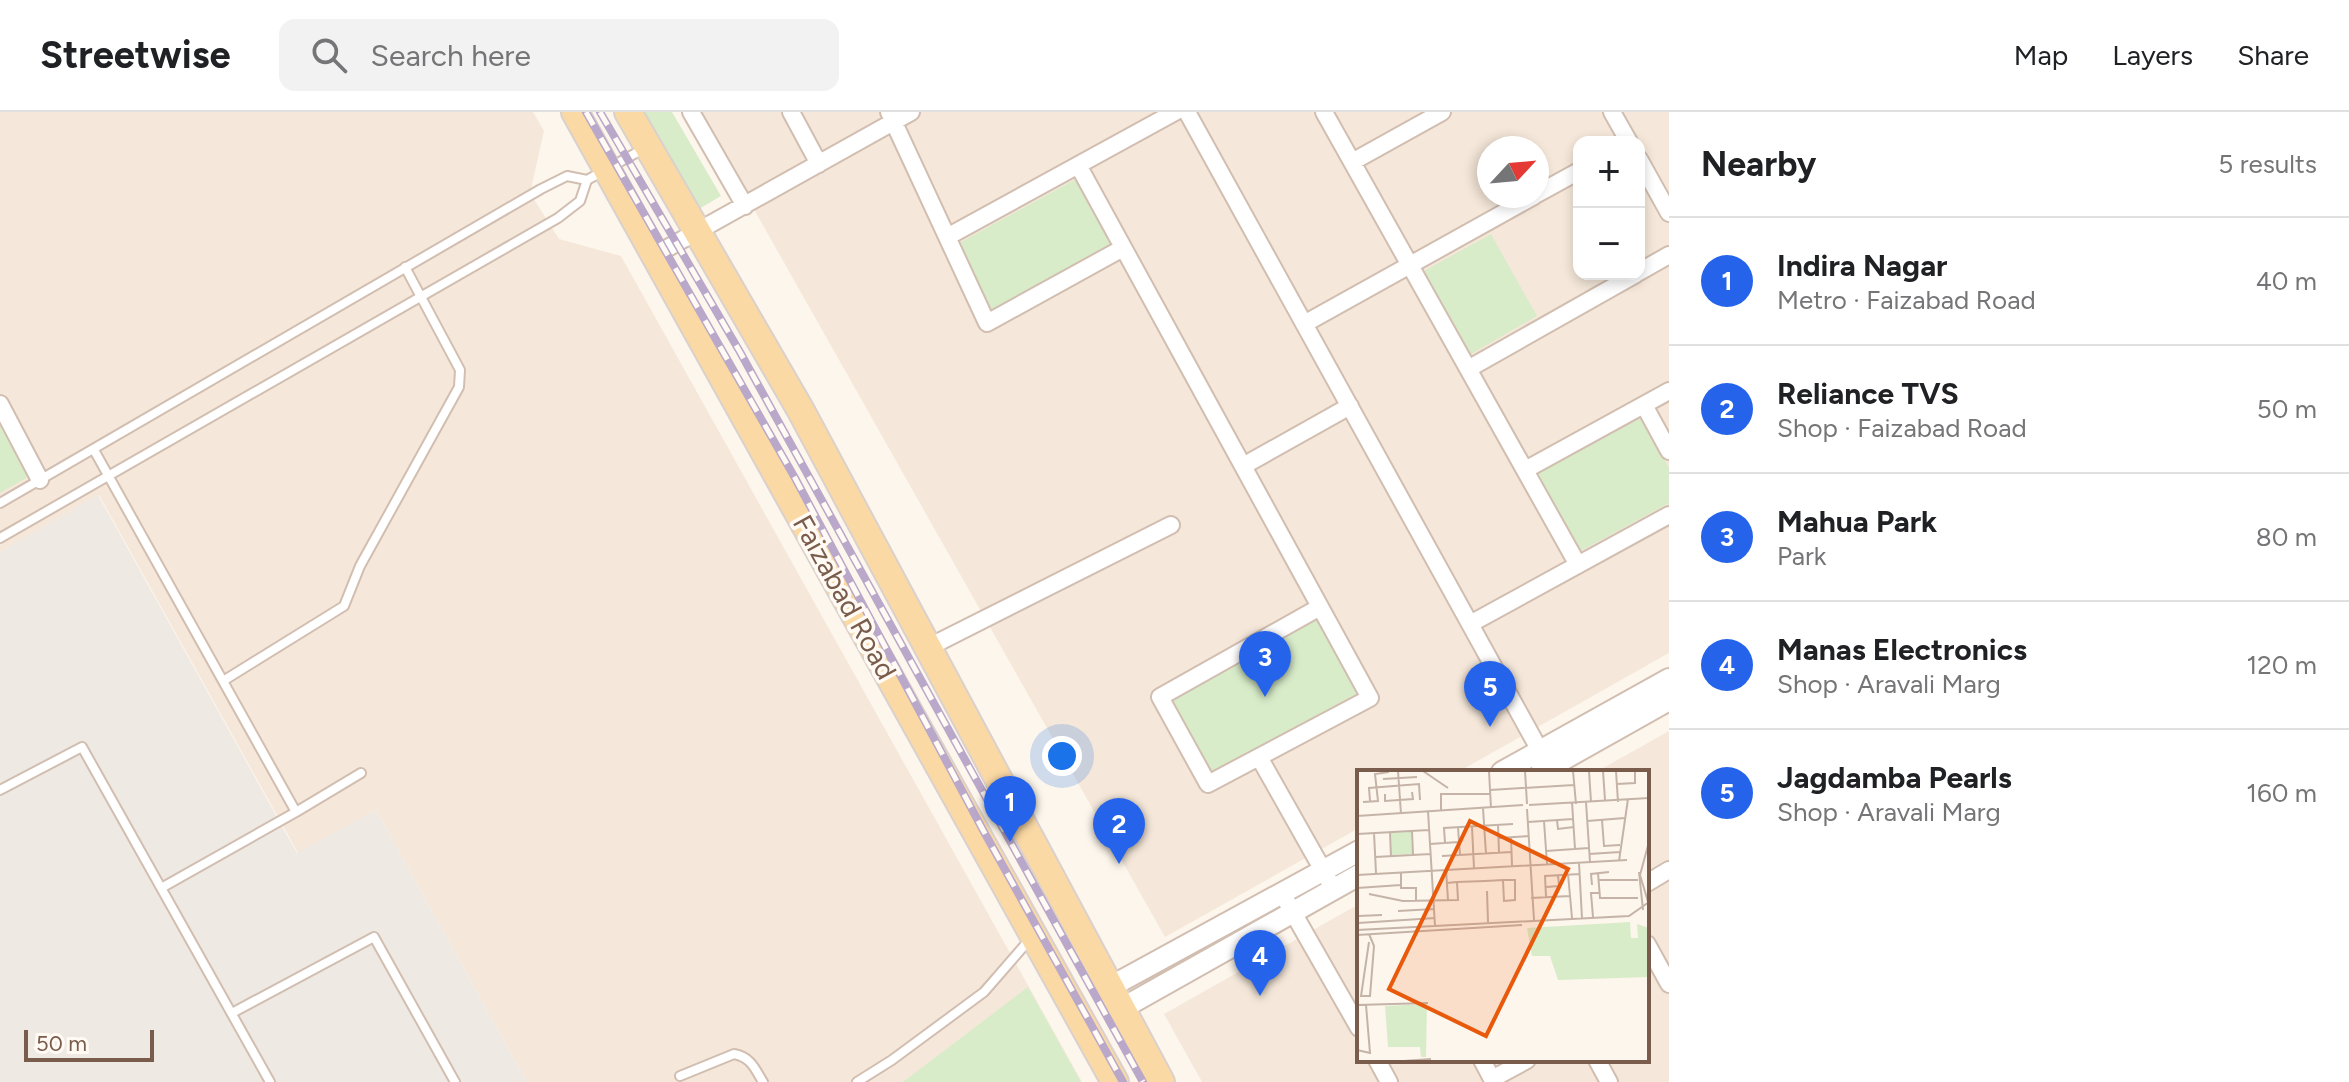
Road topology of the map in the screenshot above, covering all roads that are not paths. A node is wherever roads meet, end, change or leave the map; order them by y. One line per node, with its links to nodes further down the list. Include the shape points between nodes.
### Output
1 (575, 112): 19 (main road, Faizabad Road)
2 (628, 112): 13 (main road, Faizabad Road)
3 (691, 112): 21 (street)
4 (791, 112): 15 (street)
5 (911, 112): 11 (street)
6 (1175, 112): 16 (street)
7 (1187, 112): 34 (street)
8 (1324, 112): 14 (street)
9 (1442, 112): 14 (street)
10 (1612, 112): 12 (street)
11 (892, 117): 15 (street); 25 (street)
12 (1626, 136)
13 (647, 147): 19 (lane); 24 (main road, Faizabad Road)
14 (1352, 162): 29 (street)
15 (819, 164): 21 (street)
16 (1078, 165): 25 (street); 26 (street)
17 (1645, 170): 23 (street)
18 (1573, 174): 20 (street)
19 (598, 175): 27 (main road, Faizabad Road); 30 (lane, via 567,176); 33 (lane, via 580,201 558,218)
20 (1549, 188)
21 (745, 206): 24 (street)
22 (1513, 208): 29 (street)
23 (1669, 213)
24 (698, 230): 27 (street); 53 (main road, Faizabad Road)
25 (947, 237): 26 (street, via 987,323)
26 (1123, 248): 42 (street)
27 (655, 255): 71 (main road, Faizabad Road)
28 (1669, 255): 31 (street)
29 (1410, 265): 34 (street); 35 (street)
30 (405, 267): 33 (lane); 40 (lane)
31 (1645, 268)
32 (1625, 280): 35 (street)
33 (422, 297): 44 (lane); 55 (lane, via 460,370 459,387 360,566 344,606)
34 (1304, 324): 39 (street)
35 (1468, 369): 43 (street)
36 (1669, 391): 38 (street)
37 (0, 404): 45 (street)
38 (1644, 405): 41 (street); 43 (street)
39 (1350, 406): 42 (street); 52 (street)
40 (94, 450): 44 (lane); 45 (lane)
41 (1669, 451)
42 (1243, 466): 51 (street)
43 (1525, 470): 50 (street)
44 (109, 478): 49 (lane); 55 (lane)
45 (40, 480): 46 (lane)
46 (0, 503)
47 (1669, 515): 50 (street)
48 (1171, 525): 53 (street)
49 (0, 538)
50 (1578, 565): 52 (street)
51 (1320, 607): 57 (street, via 1370,698); 57 (street, via 1160,697 1208,784)
52 (1470, 624): 58 (street)
53 (927, 648): 74 (main road, Faizabad Road)
54 (1669, 679): 58 (street)
55 (223, 681): 62 (lane)
56 (1669, 700): 58 (street)
57 (1259, 757): 66 (street)
58 (1546, 766): 59 (street)
59 (1517, 770)
60 (361, 773): 62 (lane)
61 (0, 790): 68 (lane, via 82,747)
62 (296, 812): 68 (lane)
63 (1357, 853): 66 (street)
64 (1669, 870): 67 (street)
65 (1357, 875): 66 (street)
66 (1328, 880): 69 (street); 70 (street)
67 (1649, 882)
68 (163, 887): 75 (lane)
69 (1282, 894): 70 (street); 74 (street)
70 (1293, 912): 74 (street); 76 (street)
71 (1033, 935): 85 (lane, via 984,992); 86 (main road, Faizabad Road)
72 (1649, 948): 73 (street)
73 (1669, 984)
74 (1115, 998): 87 (main road, Faizabad Road)
75 (232, 1013): 82 (lane); 83 (lane, via 374,937)
76 (1357, 1022)
77 (1378, 1062): 88 (street)
78 (1483, 1062): 79 (street, via 1492,1079)
79 (1523, 1062)
80 (1598, 1062): 89 (street)
81 (680, 1076): 84 (lane, via 734,1054 750,1061)
82 (270, 1082)
83 (455, 1082)
84 (763, 1082)
85 (857, 1082)
86 (1115, 1082)
87 (1161, 1082)
88 (1389, 1082)
89 (1609, 1082)

